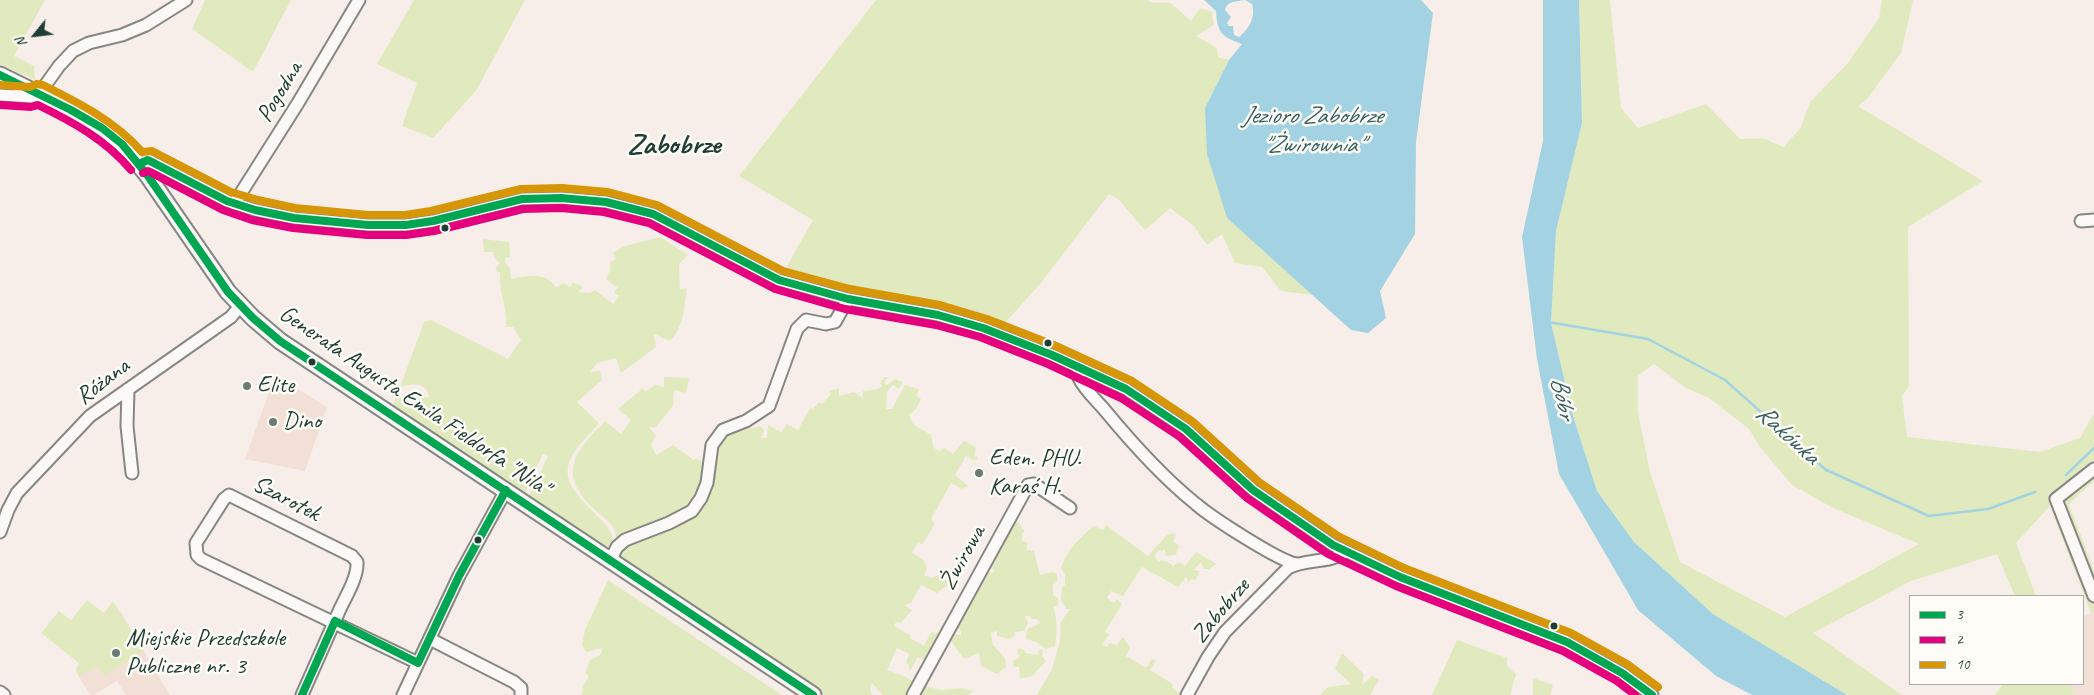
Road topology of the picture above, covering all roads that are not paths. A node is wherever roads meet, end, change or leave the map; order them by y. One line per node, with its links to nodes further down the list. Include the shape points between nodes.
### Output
1 (186, 0): 4 (street, via 146,25 73,51)
2 (359, 0): 7 (street, Pogodna)
3 (0, 76): 4 (main road, Generała Augusta Emila Fieldorfa "Nila")
4 (39, 94): 5 (street, via 31,97); 6 (main road, Generała Augusta Emila Fieldorfa "Nila", via 102,128)
5 (0, 95)
6 (139, 164): 7 (street, via 148,160); 11 (main road, Generała Augusta Emila Fieldorfa "Nila", via 194,246)
7 (234, 204): 10 (street, via 294,218 390,226 433,221 522,199 606,202 661,217 775,279)
8 (2094, 220): 9 (street)
9 (2081, 221)
10 (848, 299): 12 (street, via 971,324); 21 (street, via 835,322 826,324 806,320 797,329 769,406 746,421 723,430 712,445 707,483 692,511 626,540 617,547)
11 (240, 306): 13 (street, Różana, via 231,317); 16 (main road, Generała Augusta Emila Fieldorfa "Nila", via 306,359)
12 (1078, 367): 20 (street, via 1126,389 1175,421 1253,490); 22 (street, via 1082,383 1112,420 1188,497 1236,531 1284,560)
13 (128, 389): 15 (street, via 127,426); 18 (street, Różana, via 106,402 81,425 23,485)
14 (2094, 469): 23 (street, via 2056,499)
15 (132, 473)
16 (506, 490): 21 (main road, Generała Augusta Emila Fieldorfa "Nila"); 25 (street, via 459,576)
17 (1070, 508): 33 (street, Żwirowa, via 1034,484 1028,485)
18 (4, 511): 19 (street, Różana)
19 (0, 532)
20 (1346, 552): 22 (street, Zabobrze, via 1329,560); 35 (street, via 1400,577 1567,642 1622,673)
21 (611, 560): 32 (main road, Generała Augusta Emila Fieldorfa "Nila")
22 (1297, 564): 34 (street, Zabobrze, via 1279,576 1225,632)
23 (2094, 596)
24 (334, 621): 24 (street, Szarotek, via 357,569 357,562 229,495 226,497 196,543 197,555); 26 (street, Szarotek); 29 (street)
25 (430, 639): 26 (street); 31 (street, via 514,682 521,688)
26 (418, 662): 30 (street)
27 (0, 692): 28 (street)
28 (4, 695)
29 (302, 695)
30 (404, 695)
31 (521, 695)
32 (813, 695)
33 (913, 695)
34 (1187, 695)
35 (1652, 695)

